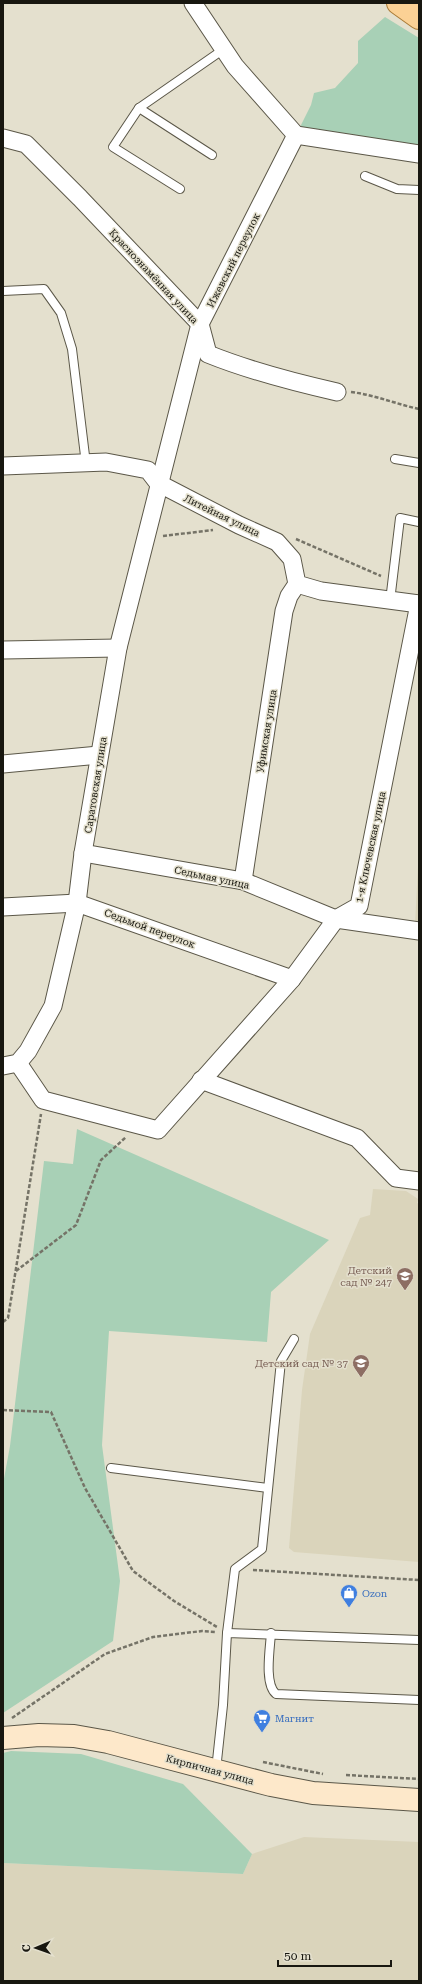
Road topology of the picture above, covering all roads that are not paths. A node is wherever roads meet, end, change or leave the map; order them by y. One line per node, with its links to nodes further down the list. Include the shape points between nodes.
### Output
1 (193, 3): 2 (street)
2 (224, 49): 3 (lane); 4 (street, via 235,66)
3 (139, 108): 7 (lane); 9 (lane, via 113,147)
4 (296, 135): 6 (street); 12 (street, Ижевский переулок)
5 (3, 138): 12 (street, Краснознамённая улица, via 26,144)
6 (419, 154)
7 (212, 155)
8 (365, 176): 10 (lane, via 397,188)
9 (180, 189)
10 (419, 190)
11 (3, 291): 16 (lane, via 44,289 61,313 72,349)
12 (200, 324): 13 (street, Краснознамённая улица, via 208,354 289,381); 18 (street, Ижевский переулок)
13 (337, 392)
14 (396, 459): 15 (lane)
15 (419, 463)
16 (86, 464): 17 (street, Литейная улица); 18 (street, Литейная улица, via 106,462 148,470)
17 (3, 466)
18 (158, 483): 20 (street, Литейная улица, via 277,542 292,559); 23 (street, Саратовская улица)
19 (419, 522): 21 (lane, via 400,518)
20 (296, 584): 21 (street, via 320,591); 28 (street, Уфимская улица, via 284,611)
21 (390, 601): 22 (street)
22 (419, 604): 31 (street, 1-я Ключевская улица, via 359,906)
23 (118, 648): 24 (street); 25 (street, Саратовская улица)
24 (3, 650)
25 (99, 755): 26 (street); 27 (street, Саратовская улица)
26 (3, 764)
27 (83, 853): 28 (street, Седьмая улица); 29 (street, Саратовская улица)
28 (243, 881): 31 (street, Седьмая улица)
29 (77, 903): 30 (street, Седьмой переулок); 33 (street, Седьмой переулок); 34 (street, Саратовская улица, via 53,1006 28,1051)
30 (3, 907)
31 (336, 919): 32 (street, Седьмая улица); 33 (street, 1-я Ключевская улица)
32 (419, 931)
33 (292, 979): 35 (street, 1-я Ключевская улица)
34 (11, 1065): 35 (street, 1-я Ключевская улица, via 43,1100 158,1130)
35 (201, 1080): 36 (street, via 357,1138 396,1178)
36 (419, 1181)
37 (294, 1339): 39 (lane, via 281,1361)
38 (111, 1468): 39 (lane)
39 (268, 1488): 40 (lane, via 262,1549 235,1569)
40 (226, 1633): 41 (lane); 45 (lane, via 223,1706)
41 (270, 1633): 42 (lane); 43 (lane, via 269,1679 271,1690 276,1694)
42 (419, 1640)
43 (419, 1700)
44 (7, 1728): 45 (street, Кирпичная улица, via 39,1735 74,1736 108,1742)
45 (216, 1771): 46 (street, Кирпичная улица, via 271,1785 314,1792)
46 (419, 1800)

